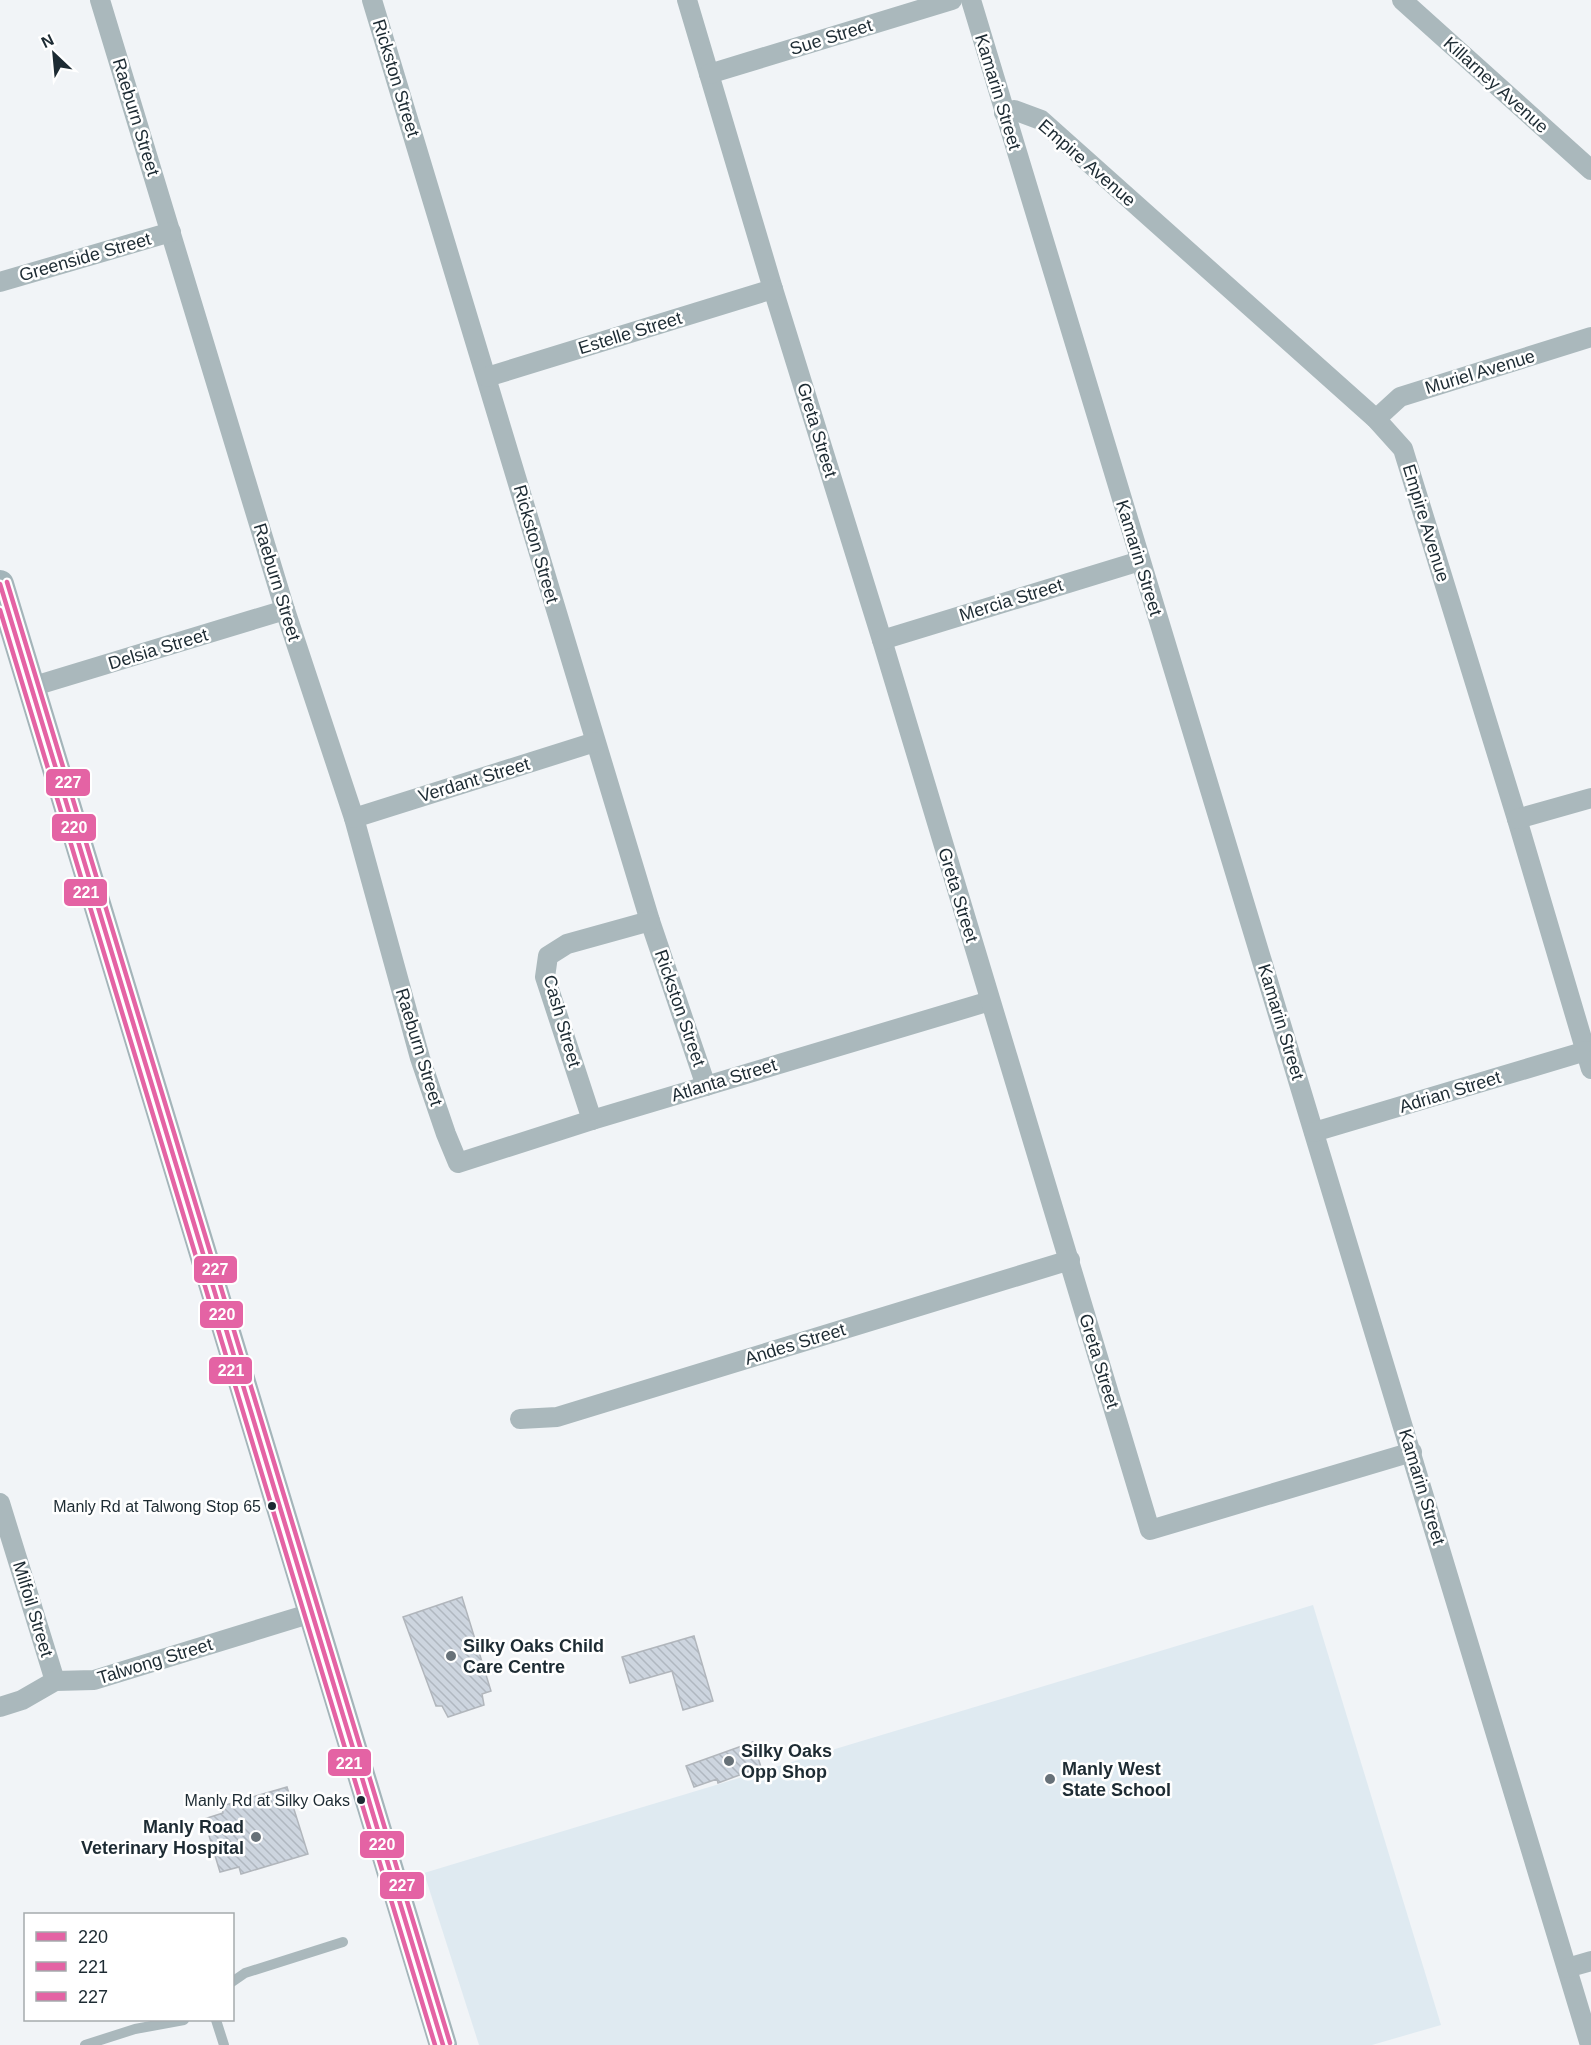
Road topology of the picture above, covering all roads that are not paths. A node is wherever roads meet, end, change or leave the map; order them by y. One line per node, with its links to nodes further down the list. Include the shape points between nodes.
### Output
1 (100, 0): 10 (street, Raeburn Street)
2 (372, 0): 14 (street, Rickston Street)
3 (687, 0): 7 (street, Greta Street)
4 (952, 0): 7 (street, Sue Street)
5 (971, 0): 8 (street, Kamarin Street)
6 (1402, 0): 9 (street, Killarney Avenue)
7 (709, 74): 12 (street, Greta Street)
8 (1004, 113): 15 (street, Empire Avenue, via 1014,110 1041,120); 16 (street, Kamarin Street)
9 (1591, 170)
10 (171, 232): 11 (street, Greenside Street); 18 (street, Raeburn Street)
11 (0, 282)
12 (773, 289): 14 (street, Estelle Street); 19 (street, Greta Street)
13 (1591, 337): 15 (street, Muriel Avenue, via 1400,397)
14 (487, 377): 21 (street, Rickston Street)
15 (1376, 419): 24 (street, Empire Avenue, via 1403,449)
16 (1140, 561): 19 (street, Mercia Street); 30 (street, Kamarin Street)
17 (0, 584): 20 (main road)
18 (285, 610): 20 (street, Delsia Street); 23 (street, Raeburn Street)
19 (882, 640): 26 (street, Greta Street)
20 (31, 687): 36 (main road)
21 (595, 742): 23 (street, Verdant Street); 25 (street, Rickston Street)
22 (1591, 798): 24 (street)
23 (354, 818): 31 (street, Raeburn Street, via 420,1058)
24 (1517, 819): 27 (street, Empire Avenue)
25 (650, 921): 28 (street, Rickston Street); 29 (street, Cash Street, via 567,944 548,957 546,977)
26 (990, 1001): 28 (street, Atlanta Street); 32 (street, Greta Street)
27 (1588, 1060): 30 (street, Adrian Street)
28 (706, 1086): 29 (street, Atlanta Street)
29 (592, 1120): 31 (street, Atlanta Street)
30 (1314, 1132): 34 (street, Kamarin Street)
31 (458, 1163)
32 (1070, 1260): 33 (street, Andes Street, via 557,1417); 34 (street, Greta Street, via 1150,1530)
33 (520, 1419)
34 (1412, 1452): 41 (street, Kamarin Street)
35 (0, 1503): 37 (street, Milfoil Street)
36 (312, 1613): 37 (street, Talwong Street, via 94,1680); 47 (main road)
37 (55, 1682): 38 (street, Talwong Street)
38 (0, 1707)
39 (343, 1942): 42 (lane, via 245,1973)
40 (1591, 1961): 41 (street)
41 (1567, 1968): 48 (street, Kamarin Street)
42 (234, 1981)
43 (174, 2021): 45 (lane)
44 (217, 2021): 46 (lane)
45 (85, 2045)
46 (224, 2045)
47 (443, 2045)
48 (1590, 2045)

